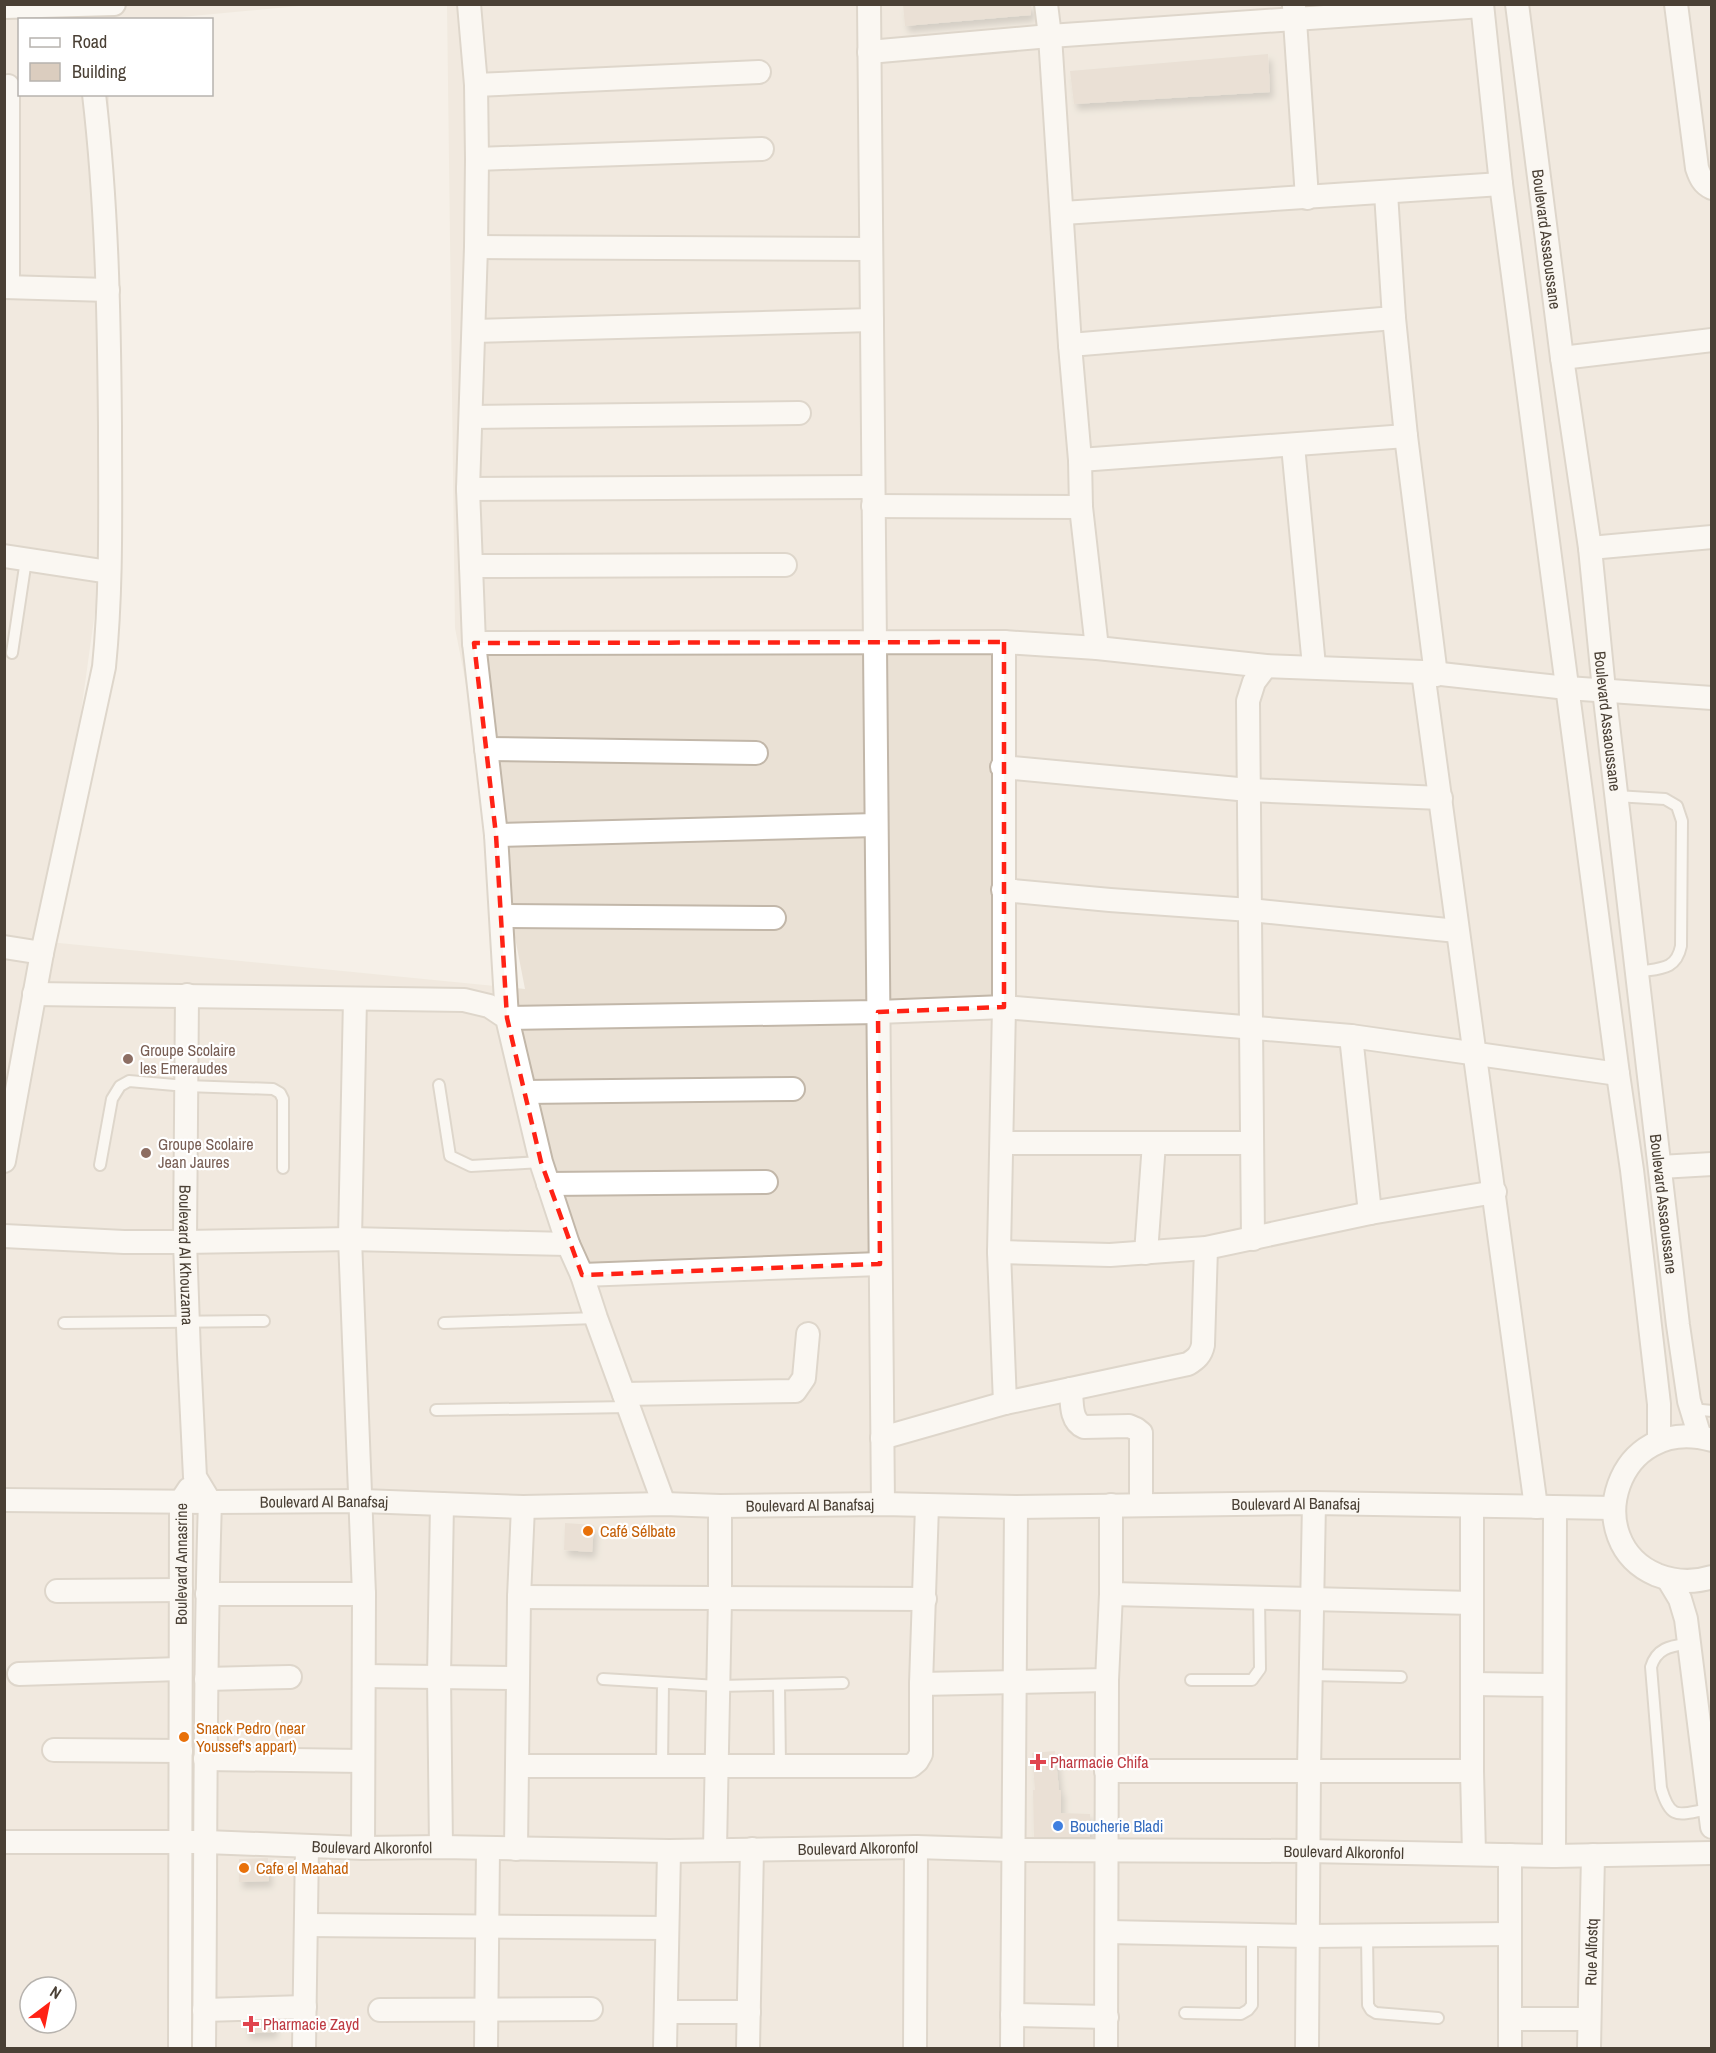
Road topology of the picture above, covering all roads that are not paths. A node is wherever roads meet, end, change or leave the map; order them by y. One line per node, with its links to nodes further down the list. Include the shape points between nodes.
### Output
1 (114, 4): 7 (street)
2 (469, 4): 14 (street)
3 (869, 4): 12 (street)
4 (1046, 4): 11 (street)
5 (1517, 4): 33 (street, Boulevard Assaoussane)
6 (1676, 4): 20 (street, via 1698,168 1700,178)
7 (85, 5): 9 (street)
8 (1482, 5): 10 (street); 19 (street, Boulevard Assaoussane)
9 (4, 7)
10 (1294, 12): 11 (street); 22 (street)
11 (1050, 36): 12 (street); 23 (street)
12 (870, 52): 25 (street)
13 (759, 72): 14 (street)
14 (476, 85): 18 (street)
15 (8, 86): 26 (street)
16 (94, 96): 27 (street, via 104,184)
17 (762, 149): 18 (street)
18 (477, 159): 24 (street)
19 (1501, 184): 21 (street); 56 (street, Boulevard Assaoussane)
20 (1712, 188)
21 (1386, 193): 22 (street); 28 (street)
22 (1307, 198): 23 (street)
23 (1063, 213): 32 (street)
24 (476, 247): 25 (street); 30 (street)
25 (871, 249): 29 (street)
26 (6, 287): 27 (street)
27 (108, 290): 47 (street)
28 (1394, 318): 32 (street); 36 (street)
29 (872, 320): 30 (street); 40 (street)
30 (474, 331): 35 (street)
31 (1712, 340): 33 (street)
32 (1070, 345): 38 (street)
33 (1562, 358): 43 (street, Boulevard Assaoussane)
34 (799, 413): 35 (street)
35 (471, 417): 39 (street)
36 (1406, 436): 37 (street); 55 (street)
37 (1293, 446): 38 (street); 54 (street)
38 (1080, 460): 41 (street)
39 (468, 489): 40 (street); 46 (street)
40 (873, 497): 41 (street); 48 (street)
41 (1081, 507): 51 (street)
42 (1712, 537): 43 (street)
43 (1590, 548): 57 (street, Boulevard Assaoussane)
44 (15, 558): 47 (street); 52 (lane)
45 (785, 565): 46 (street)
46 (471, 566): 50 (street)
47 (110, 572): 73 (street, via 104,668)
48 (875, 641): 49 (street); 50 (street); 65 (street)
49 (1004, 642): 51 (street); 61 (street)
50 (474, 643): 59 (street)
51 (1097, 648): 53 (street)
52 (12, 653)
53 (1266, 666): 54 (street); 62 (street, via 1254,682 1248,701)
54 (1314, 666): 55 (street)
55 (1429, 674): 56 (street); 64 (street)
56 (1567, 688): 57 (street); 84 (street, Boulevard Assaoussane)
57 (1604, 690): 58 (street); 63 (street, Boulevard Assaoussane)
58 (1712, 698)
59 (486, 749): 60 (street); 66 (street)
60 (756, 753)
61 (1002, 767): 62 (street); 67 (street)
62 (1249, 790): 64 (street); 68 (street)
63 (1616, 796): 74 (street, Boulevard Assaoussane); 74 (lane, via 1665,799 1677,807 1682,821 1678,959 1670,966)
64 (1441, 798): 71 (street)
65 (876, 825): 66 (street); 79 (street)
66 (496, 835): 69 (street)
67 (1003, 890): 68 (street); 78 (street)
68 (1250, 910): 71 (street); 81 (street)
69 (502, 916): 70 (street); 80 (street)
70 (774, 918)
71 (1457, 931): 83 (street)
72 (4, 947): 73 (street)
73 (42, 953): 75 (street)
74 (1637, 972): 96 (street, Boulevard Assaoussane)
75 (34, 993): 76 (street); 92 (street)
76 (187, 995): 77 (street); 86 (street, Boulevard Al Khouzama)
77 (355, 999): 80 (street, via 464,1000 489,1006); 103 (street)
78 (1004, 1007): 79 (street); 81 (street); 89 (street)
79 (878, 1012): 80 (street); 110 (street)
80 (507, 1018): 88 (street)
81 (1251, 1026): 82 (street); 91 (street)
82 (1351, 1036): 83 (street); 101 (street)
83 (1474, 1053): 84 (street); 100 (street)
84 (1618, 1074): 125 (street, Boulevard Assaoussane, via 1652,1328)
85 (439, 1085): 93 (lane, via 450,1156 471,1166)
86 (186, 1086): 95 (lane, via 129,1081 120,1086 112,1100); 97 (lane, via 273,1089 280,1093); 105 (street, Boulevard Al Khouzama)
87 (793, 1089): 88 (street)
88 (525, 1092): 93 (street)
89 (1002, 1143): 90 (street); 108 (street)
90 (1154, 1143): 91 (street); 109 (street)
91 (1252, 1143): 104 (street)
92 (4, 1161)
93 (541, 1162): 99 (street)
94 (1712, 1164): 96 (street)
95 (100, 1165)
96 (1660, 1167): 122 (street, Boulevard Assaoussane, via 1678,1324)
97 (283, 1168)
98 (765, 1182): 99 (street)
99 (548, 1184): 106 (street)
100 (1495, 1192): 101 (street); 142 (street)
101 (1370, 1213): 104 (street)
102 (4, 1236): 105 (street)
103 (350, 1239): 105 (street); 106 (street); 129 (street)
104 (1253, 1239): 107 (street)
105 (185, 1242): 115 (street, Boulevard Al Khouzama)
106 (568, 1244): 111 (street)
107 (1206, 1248): 109 (street); 118 (street, via 1203,1345 1196,1359)
108 (999, 1252): 109 (street); 120 (street)
109 (1146, 1253)
110 (880, 1264): 111 (street); 123 (street)
111 (582, 1275): 112 (street)
112 (596, 1318): 116 (lane); 119 (street)
113 (264, 1321): 115 (lane)
114 (64, 1323): 115 (lane)
115 (188, 1323): 126 (street, Boulevard Al Khouzama)
116 (444, 1323)
117 (808, 1334): 119 (street, via 804,1378 795,1391)
118 (1071, 1389): 120 (street); 135 (street, via 1078,1424 1129,1426 1141,1433)
119 (626, 1400): 121 (lane); 133 (street)
120 (1005, 1403): 123 (street)
121 (436, 1410)
122 (1702, 1410): 124 (street, Boulevard Assaoussane)
123 (882, 1438): 134 (street)
124 (1706, 1439): 125 (street, via 1679,1436)
125 (1659, 1441): 143 (street, via 1632,1461 1622,1475)
126 (195, 1477): 128 (street, Boulevard Annasrine); 130 (street, Boulevard Annasrine)
127 (4, 1500): 128 (street, Boulevard Al Banafsaj)
128 (181, 1501): 130 (street, Boulevard Al Banafsaj); 146 (street, Boulevard Annasrine)
129 (362, 1501): 130 (street, Boulevard Al Banafsaj); 132 (street, Boulevard Al Banafsaj); 149 (street)
130 (210, 1502): 148 (street, Boulevard Annasrine)
131 (1314, 1503): 135 (street, Boulevard Al Banafsaj); 141 (street, Boulevard Al Banafsaj); 155 (street)
132 (442, 1504): 139 (street, Boulevard Al Banafsaj); 162 (street)
133 (664, 1504): 137 (street, Boulevard Al Banafsaj); 139 (street, Boulevard Al Banafsaj)
134 (883, 1504): 137 (street, Boulevard Al Banafsaj); 138 (street, Boulevard Al Banafsaj)
135 (1141, 1504): 136 (street, Boulevard Al Banafsaj)
136 (1111, 1505): 140 (street, Boulevard Al Banafsaj); 150 (street)
137 (720, 1506): 153 (street)
138 (927, 1506): 140 (street, Boulevard Al Banafsaj); 154 (street)
139 (523, 1507): 151 (street)
140 (1016, 1507): 172 (street)
141 (1472, 1507): 142 (street, Boulevard Al Banafsaj); 156 (street)
142 (1546, 1508): 143 (street, Boulevard Al Banafsaj); 177 (street)
143 (1614, 1508): 145 (street, via 1621,1539 1629,1552 1646,1568)
144 (1712, 1577): 145 (street)
145 (1668, 1579): 157 (street, via 1680,1599)
146 (181, 1590): 147 (street); 158 (street, Boulevard Annasrine)
147 (57, 1591)
148 (207, 1594): 149 (street); 166 (street, Boulevard Annasrine)
149 (364, 1594): 161 (street)
150 (1111, 1594): 152 (street); 168 (street)
151 (519, 1597): 153 (street); 165 (street)
152 (1259, 1598): 155 (street); 169 (lane, via 1257,1676 1252,1680)
153 (720, 1599): 154 (street); 176 (street)
154 (925, 1599): 173 (street)
155 (1313, 1599): 156 (street); 160 (street)
156 (1472, 1603): 174 (street)
157 (1690, 1643): 189 (street); 189 (lane, via 1660,1651 1651,1666 1661,1788 1672,1812)
158 (180, 1670): 159 (street); 179 (street, Boulevard Annasrine)
159 (19, 1674)
160 (1311, 1675): 164 (lane); 186 (street)
161 (364, 1676): 162 (street); 181 (street)
162 (440, 1676): 165 (street); 194 (street)
163 (290, 1677): 166 (street)
164 (1401, 1677)
165 (518, 1678): 184 (street)
166 (206, 1679): 180 (street, Boulevard Annasrine)
167 (603, 1679): 170 (lane)
168 (1107, 1680): 172 (street); 187 (street)
169 (1191, 1680)
170 (663, 1683): 176 (lane); 182 (lane)
171 (843, 1683): 175 (lane)
172 (1013, 1683): 173 (street); 201 (street)
173 (921, 1684): 185 (street, via 921,1754 911,1766)
174 (1472, 1684): 177 (street); 188 (street)
175 (779, 1685): 176 (lane); 185 (lane)
176 (718, 1686): 183 (street)
177 (1554, 1686): 209 (street)
178 (54, 1750): 179 (street)
179 (181, 1751): 191 (street, Boulevard Annasrine)
180 (205, 1759): 181 (street); 192 (street, Boulevard Annasrine)
181 (363, 1761): 196 (street)
182 (662, 1765): 183 (street); 184 (street)
183 (717, 1765): 185 (street); 199 (street)
184 (517, 1766): 198 (street)
185 (780, 1766)
186 (1309, 1769): 187 (street); 188 (street); 204 (street)
187 (1106, 1771): 202 (street)
188 (1472, 1771): 206 (street)
189 (1710, 1818)
190 (4, 1842): 191 (street, Boulevard Alkoronfol)
191 (181, 1842): 192 (street, Boulevard Alkoronfol); 231 (street, Boulevard Annasrine)
192 (206, 1842): 193 (street, Boulevard Alkoronfol); 220 (street, Boulevard Annasrine)
193 (307, 1846): 196 (street, Boulevard Alkoronfol); 210 (street)
194 (441, 1847): 196 (street, Boulevard Alkoronfol); 197 (street, Boulevard Alkoronfol)
195 (916, 1847): 200 (street, Boulevard Alkoronfol); 201 (street, Boulevard Alkoronfol); 237 (street)
196 (363, 1848)
197 (488, 1849): 198 (street, Boulevard Alkoronfol); 211 (street)
198 (516, 1849): 203 (street, Boulevard Alkoronfol)
199 (715, 1849): 200 (street, Boulevard Alkoronfol); 203 (street, Boulevard Alkoronfol)
200 (752, 1849): 224 (street)
201 (1012, 1850): 202 (street, Boulevard Alkoronfol); 226 (street)
202 (1107, 1850): 204 (street, Boulevard Alkoronfol); 213 (street)
203 (669, 1851): 212 (street)
204 (1308, 1851): 206 (street, Boulevard Alkoronfol); 216 (street)
205 (1712, 1852): 208 (street, Boulevard Alkoronfol)
206 (1474, 1853): 207 (street, Boulevard Alkoronfol)
207 (1510, 1855): 209 (street, Boulevard Alkoronfol); 214 (street)
208 (1593, 1855): 209 (street, Boulevard Alkoronfol); 230 (street, Rue Alfostq)
209 (1554, 1856)
210 (306, 1925): 211 (street); 218 (street)
211 (488, 1927): 212 (street); 222 (street)
212 (667, 1929): 223 (street)
213 (1107, 1932): 215 (street); 227 (street)
214 (1510, 1934): 217 (street); 229 (street)
215 (1252, 1935): 216 (street); 225 (lane, via 1252,2005 1248,2010 1241,2014)
216 (1308, 1936): 217 (street); 240 (street)
217 (1367, 1936): 228 (lane, via 1371,2010)
218 (305, 2007): 220 (street); 233 (street)
219 (591, 2009): 222 (street)
220 (204, 2010): 232 (street, Boulevard Annasrine)
221 (380, 2010): 222 (street)
222 (487, 2011): 234 (street)
223 (666, 2012): 224 (street); 235 (street)
224 (749, 2012): 236 (street)
225 (1185, 2013)
226 (1012, 2015): 227 (street); 238 (street)
227 (1107, 2017): 239 (street)
228 (1438, 2019)
229 (1510, 2019): 230 (street); 241 (street)
230 (1589, 2019): 242 (street, Rue Alfostq)
231 (180, 2049)
232 (204, 2049)
233 (304, 2049)
234 (486, 2049)
235 (665, 2049)
236 (748, 2049)
237 (915, 2049)
238 (1012, 2049)
239 (1106, 2049)
240 (1307, 2049)
241 (1510, 2049)
242 (1589, 2049)

